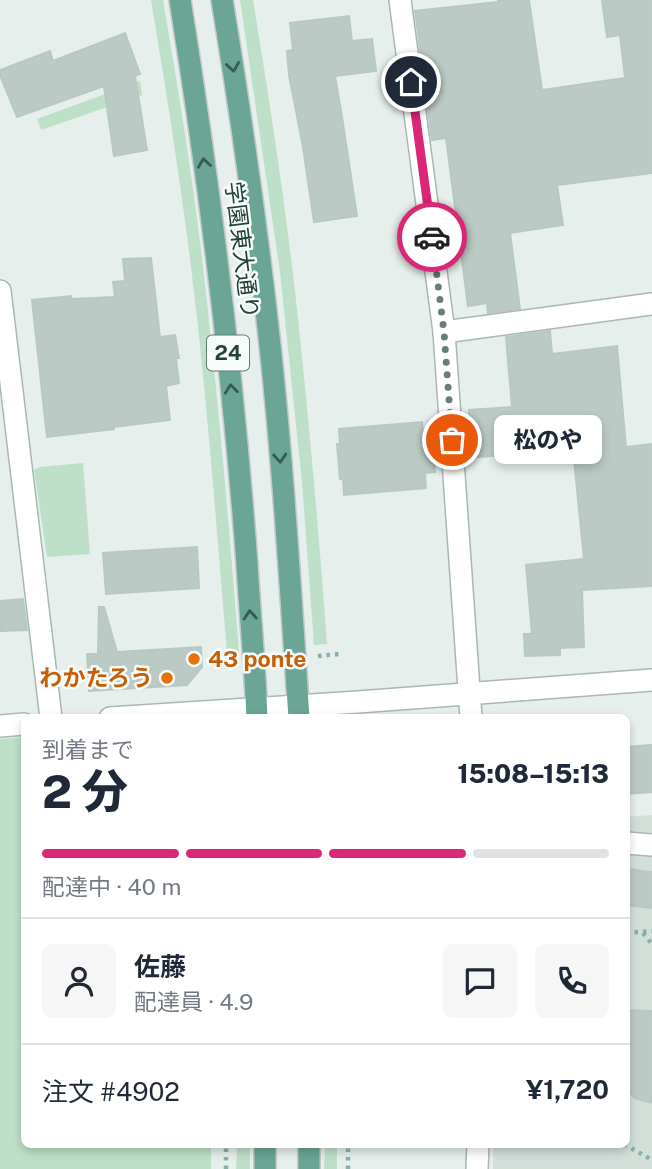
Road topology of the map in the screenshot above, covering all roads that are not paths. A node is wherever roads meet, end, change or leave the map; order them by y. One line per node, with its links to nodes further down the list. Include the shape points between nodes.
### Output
1 (180, 0): 10 (main road, 学園東大通り / 24, one-way to 1, via 223,308)
2 (222, 0): 9 (main road, 学園東大通り / 24, one-way to 9, via 266,310)
3 (400, 0): 6 (street, via 430,301)
4 (0, 291): 11 (street)
5 (652, 304): 6 (street)
6 (444, 332): 8 (street)
7 (652, 680): 8 (street)
8 (470, 694): 9 (street); 13 (street)
9 (298, 711): 10 (street)
10 (257, 713): 12 (street)
11 (51, 714)
12 (228, 714)
13 (471, 714)
14 (21, 724): 15 (street)
15 (0, 726)
16 (630, 842): 17 (street)
17 (652, 845)
18 (265, 1148): 21 (main road)
19 (309, 1148): 22 (main road)
20 (478, 1148): 23 (street)
21 (265, 1169)
22 (309, 1169)
23 (477, 1169)

